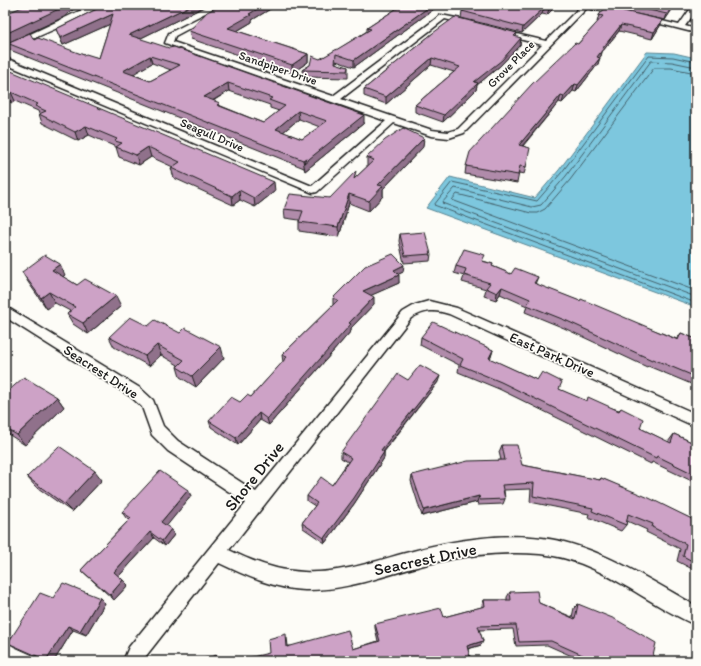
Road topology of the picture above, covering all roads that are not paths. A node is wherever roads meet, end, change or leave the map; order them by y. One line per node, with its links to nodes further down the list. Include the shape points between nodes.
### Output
1 (97, 5): 10 (street)
2 (229, 5): 12 (street, Sandpiper Drive, via 172,35 169,43)
3 (584, 5): 6 (street); 9 (street, Grove Place)
4 (696, 6): 6 (street)
5 (474, 25): 12 (street, via 444,17)
6 (681, 27): 8 (street)
7 (488, 28): 9 (street)
8 (696, 31)
9 (548, 44): 14 (street, Grove Place, via 462,131)
10 (5, 49)
11 (5, 61): 13 (street, Seagull Drive, via 313,190)
12 (334, 100): 13 (street, Sandpiper Drive)
13 (392, 120): 14 (street, Sandpiper Drive, via 431,133)
14 (449, 135)
15 (5, 311): 18 (street, Seacrest Drive, via 135,392 148,404 157,430 173,446)
16 (407, 315): 17 (street, East Park Drive, via 428,305 453,311); 18 (street, Shore Drive)
17 (696, 421)
18 (258, 502): 19 (street, Shore Drive)
19 (217, 553): 20 (street, Seacrest Drive, via 264,574 312,581 340,578 452,550 488,546 548,546 601,563); 21 (street, Shore Drive)
20 (696, 616)
21 (132, 661)

